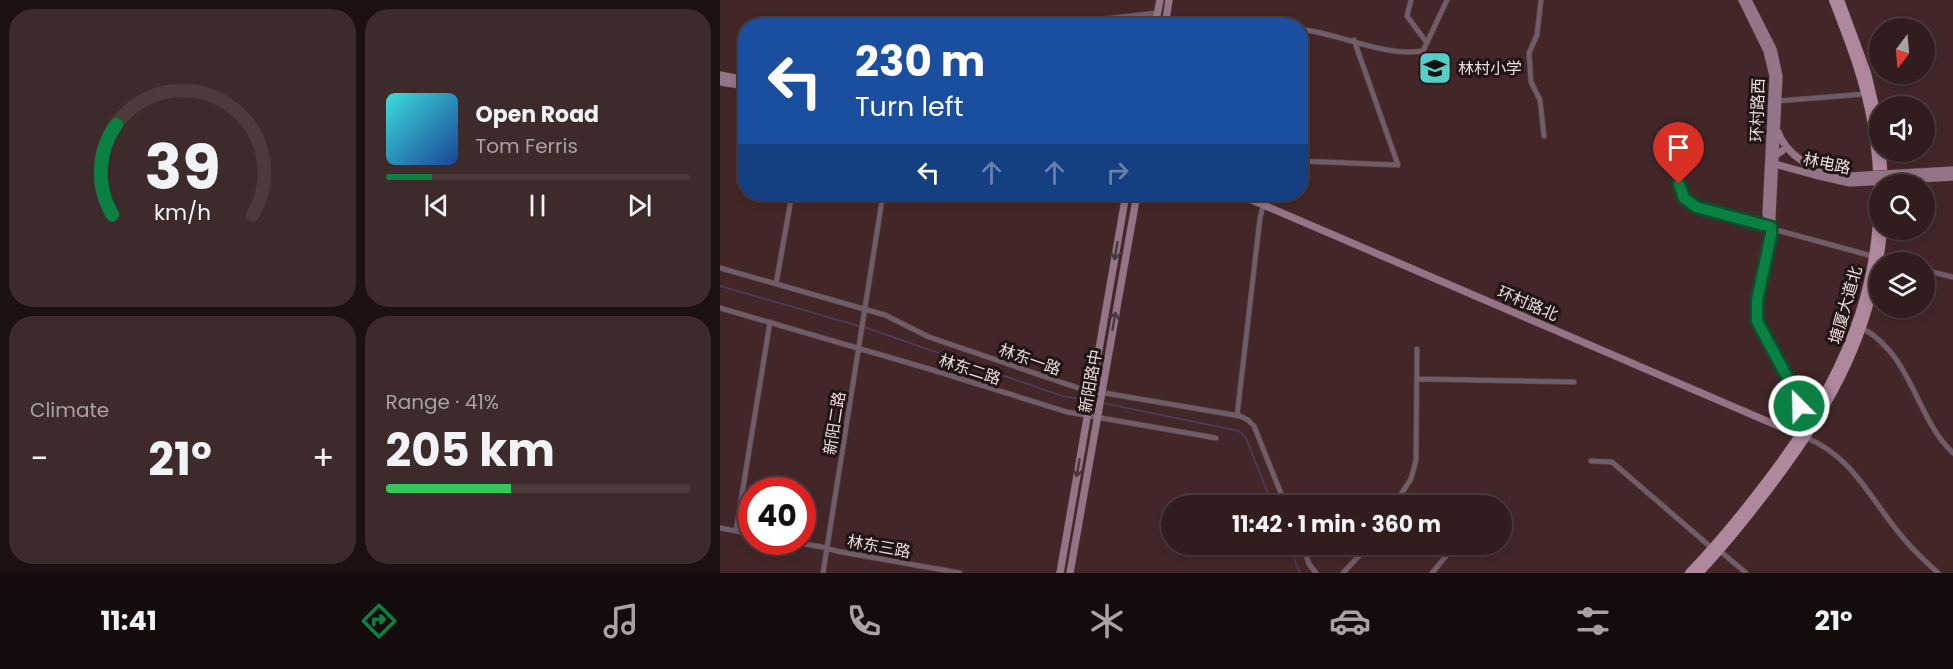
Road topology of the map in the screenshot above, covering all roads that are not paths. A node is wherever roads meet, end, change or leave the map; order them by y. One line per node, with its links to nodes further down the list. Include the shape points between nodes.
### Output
1 (1160, 0): 10 (main road)
2 (1169, 0): 13 (main road)
3 (1411, 0): 16 (street, via 1407,16)
4 (1448, 0): 16 (street)
5 (1541, 0): 26 (street, via 1537,35 1529,53 1531,82 1540,100)
6 (1742, 0): 28 (main road, 环村路西, via 1771,63)
7 (1749, 0): 23 (main road, 环村路西, via 1773,50 1779,76)
8 (1833, 0): 21 (main road, 塘厦大道北)
9 (1840, 0): 22 (main road)
10 (1157, 14): 11 (street); 12 (main road)
11 (1119, 18)
12 (1156, 18)
13 (1166, 18)
14 (1308, 31): 15 (street)
15 (1354, 40): 16 (street, via 1396,52 1423,51); 29 (street, via 1398,165)
16 (1427, 43)
17 (720, 75): 18 (main road)
18 (738, 78)
19 (720, 82): 20 (main road)
20 (738, 85)
21 (1865, 94): 23 (street); 41 (main road, 塘厦大道北, via 1877,168)
22 (1872, 96)
23 (1778, 101): 24 (main road, 环村路西)
24 (1777, 128): 27 (main road, 林电路); 28 (main road, 环村路西)
25 (1677, 135): 40 (street, via 1674,170 1690,204)
26 (1544, 136)
27 (1792, 152): 28 (main road); 31 (main road, 林电路)
28 (1777, 159): 31 (main road, 林电路); 40 (main road, 环村路西, via 1766,214)
29 (1308, 161)
30 (1953, 170): 31 (main road, 林电路, bridge, via 1856,176)
31 (1815, 172): 32 (main road, 林电路, bridge, via 1839,182 1856,183)
32 (1953, 177)
33 (791, 201): 47 (street)
34 (882, 201): 50 (street, 新阳二路)
35 (1125, 201): 57 (main road, 新阳路中, one-way to 57)
36 (1136, 201): 58 (main road, 新阳路中, one-way to 36)
37 (1256, 201): 39 (main road, 环村路北)
38 (1265, 201): 39 (street)
39 (1264, 204): 62 (street); 63 (main road, 环村路北)
40 (1771, 227): 42 (street); 61 (main road, 环村路西, via 1757,300 1757,321 1796,402)
41 (1876, 252)
42 (1869, 256)
43 (720, 268): 47 (street, 林东一路)
44 (1935, 273): 45 (street)
45 (1953, 277)
46 (1869, 282): 61 (main road, 塘厦大道北, via 1848,348)
47 (777, 284): 50 (street, 林东一路)
48 (1869, 293): 52 (main road, 塘厦大道北)
49 (720, 308): 51 (street, 林东二路)
50 (864, 309): 53 (street, 新阳二路); 57 (street, 林东一路, via 929,337)
51 (770, 322): 53 (street, 林东二路); 70 (street)
52 (1862, 328): 63 (main road, 塘厦大道北, via 1830,400); 65 (street, via 1890,350 1942,443)
53 (858, 348): 59 (street, 林东二路, via 1067,412); 72 (street, 新阳二路)
54 (1417, 349): 55 (street)
55 (1418, 379): 56 (street); 68 (street, via 1416,460 1411,479)
56 (1574, 382)
57 (1091, 394): 58 (street, 林东一路); 59 (main road, 新阳路中)
58 (1101, 396): 60 (main road, 新阳路中); 62 (street, 林东一路)
59 (1088, 413): 60 (street, 林东二路); 79 (main road, 新阳路中, one-way to 79)
60 (1098, 415): 64 (street, 林东二路); 80 (main road, 新阳路中)
61 (1813, 415): 63 (main road, 塘厦大道北)
62 (1237, 416): 67 (street, via 1254,426)
63 (1803, 436): 73 (main road, 塘厦大道北); 87 (street, via 1843,460 1904,540)
64 (1216, 438)
65 (1953, 453)
66 (1591, 461): 73 (street, via 1612,462)
67 (1282, 495)
68 (1400, 495)
69 (720, 528): 70 (street)
70 (736, 531)
71 (816, 546): 72 (street, 林东三路)
72 (827, 548): 77 (street, 新阳二路); 78 (street, 林东三路)
73 (1716, 550): 84 (main road, 塘厦大道北); 85 (main road, 塘厦大道北); 86 (street)
74 (1306, 555): 81 (street)
75 (1360, 555): 82 (street)
76 (1447, 555): 83 (street)
77 (823, 573)
78 (960, 573)
79 (1060, 573)
80 (1070, 573)
81 (1316, 573)
82 (1344, 573)
83 (1432, 573)
84 (1689, 573)
85 (1699, 573)
86 (1746, 573)
87 (1938, 573)

